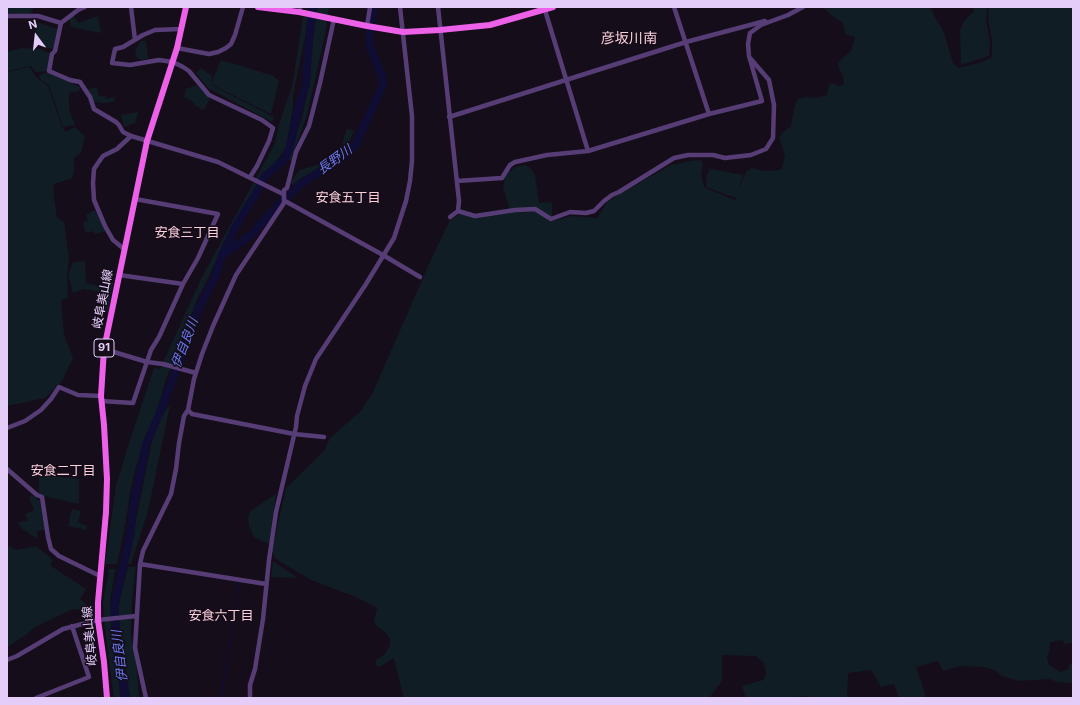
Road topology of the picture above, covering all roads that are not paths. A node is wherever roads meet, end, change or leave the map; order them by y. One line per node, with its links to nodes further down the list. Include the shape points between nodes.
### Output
1 (85, 7): 17 (street)
2 (131, 7): 22 (street)
3 (186, 7): 19 (main road, 岐阜美山線 / 91)
4 (242, 7): 24 (street, via 235,36 226,48 209,54)
5 (258, 7): 13 (main road)
6 (370, 7): 18 (street)
7 (400, 7): 21 (street)
8 (438, 7): 20 (street)
9 (552, 7): 12 (main road)
10 (674, 7): 23 (street)
11 (803, 7): 14 (street)
12 (544, 8): 20 (main road, via 490,25); 27 (street)
13 (300, 9): 16 (main road)
14 (788, 15): 23 (street); 25 (street, via 761,25 750,33)
15 (7, 16): 17 (street, via 38,16)
16 (332, 19): 18 (main road); 35 (street, via 309,126 296,152 287,188)
17 (61, 23): 30 (street, via 50,71 80,82 94,109 119,124 122,132)
18 (368, 26): 21 (main road)
19 (181, 29): 22 (street, via 155,30); 24 (main road, 岐阜美山線 / 91)
20 (440, 30): 21 (main road); 29 (street)
21 (403, 32): 41 (street, via 412,116 412,161 406,201 394,238)
22 (135, 40): 26 (street, via 115,49 112,63 130,65 159,60)
23 (686, 42): 27 (street); 28 (street)
24 (177, 48): 26 (main road, 岐阜美山線 / 91)
25 (749, 56): 28 (street, via 762,101); 38 (street, via 769,80 774,105 773,138 766,148 750,155 725,158 713,155 674,158 612,195 594,211 586,213 570,212 552,219 535,209 475,216)
26 (173, 62): 31 (main road, 岐阜美山線 / 91); 33 (street, via 189,71 209,95 262,120 273,128)
27 (568, 80): 29 (street); 32 (street)
28 (709, 114): 32 (street)
29 (449, 117): 34 (street)
30 (131, 136): 31 (street); 40 (street, via 98,162 94,169 93,183 94,200 105,226 113,240)
31 (147, 141): 33 (street, via 218,162); 36 (main road, 岐阜美山線 / 91)
32 (588, 151): 34 (street, via 547,155 515,162 502,178)
33 (251, 178): 35 (street)
34 (457, 181): 38 (street)
35 (281, 193): 37 (street)
36 (135, 199): 40 (main road, 岐阜美山線 / 91); 44 (street, via 218,214)
37 (285, 201): 41 (street); 47 (street, via 236,275 213,326)
38 (458, 211): 39 (street)
39 (450, 217)
40 (124, 249): 42 (main road, 岐阜美山線 / 91)
41 (384, 255): 43 (street); 51 (street, via 316,359 301,399)
42 (119, 275): 44 (street); 45 (main road, 岐阜美山線 / 91)
43 (420, 277)
44 (183, 284): 46 (street)
45 (104, 349): 46 (street); 48 (main road, 岐阜美山線 / 91)
46 (147, 362): 47 (street); 48 (street, via 133,403)
47 (196, 373): 49 (street)
48 (101, 399): 50 (street, via 78,395 59,387 41,410 25,421); 55 (main road, 岐阜美山線 / 91, via 107,479)
49 (188, 410): 51 (street, via 192,414); 54 (street, via 184,416 171,494 143,551)
50 (7, 428)
51 (294, 434): 52 (street); 56 (street, via 280,491)
52 (324, 437)
53 (7, 469): 55 (street, via 42,497 51,549 59,556)
54 (140, 564): 56 (street); 57 (street)
55 (100, 576): 58 (main road, 岐阜美山線 / 91)
56 (266, 583): 64 (street)
57 (135, 616): 58 (street); 63 (street, via 135,648)
58 (98, 620): 59 (street); 62 (main road, 岐阜美山線 / 91)
59 (72, 626): 60 (street); 61 (street, via 90,677)
60 (7, 660)
61 (36, 698)
62 (107, 698)
63 (146, 698)
64 (250, 698)

